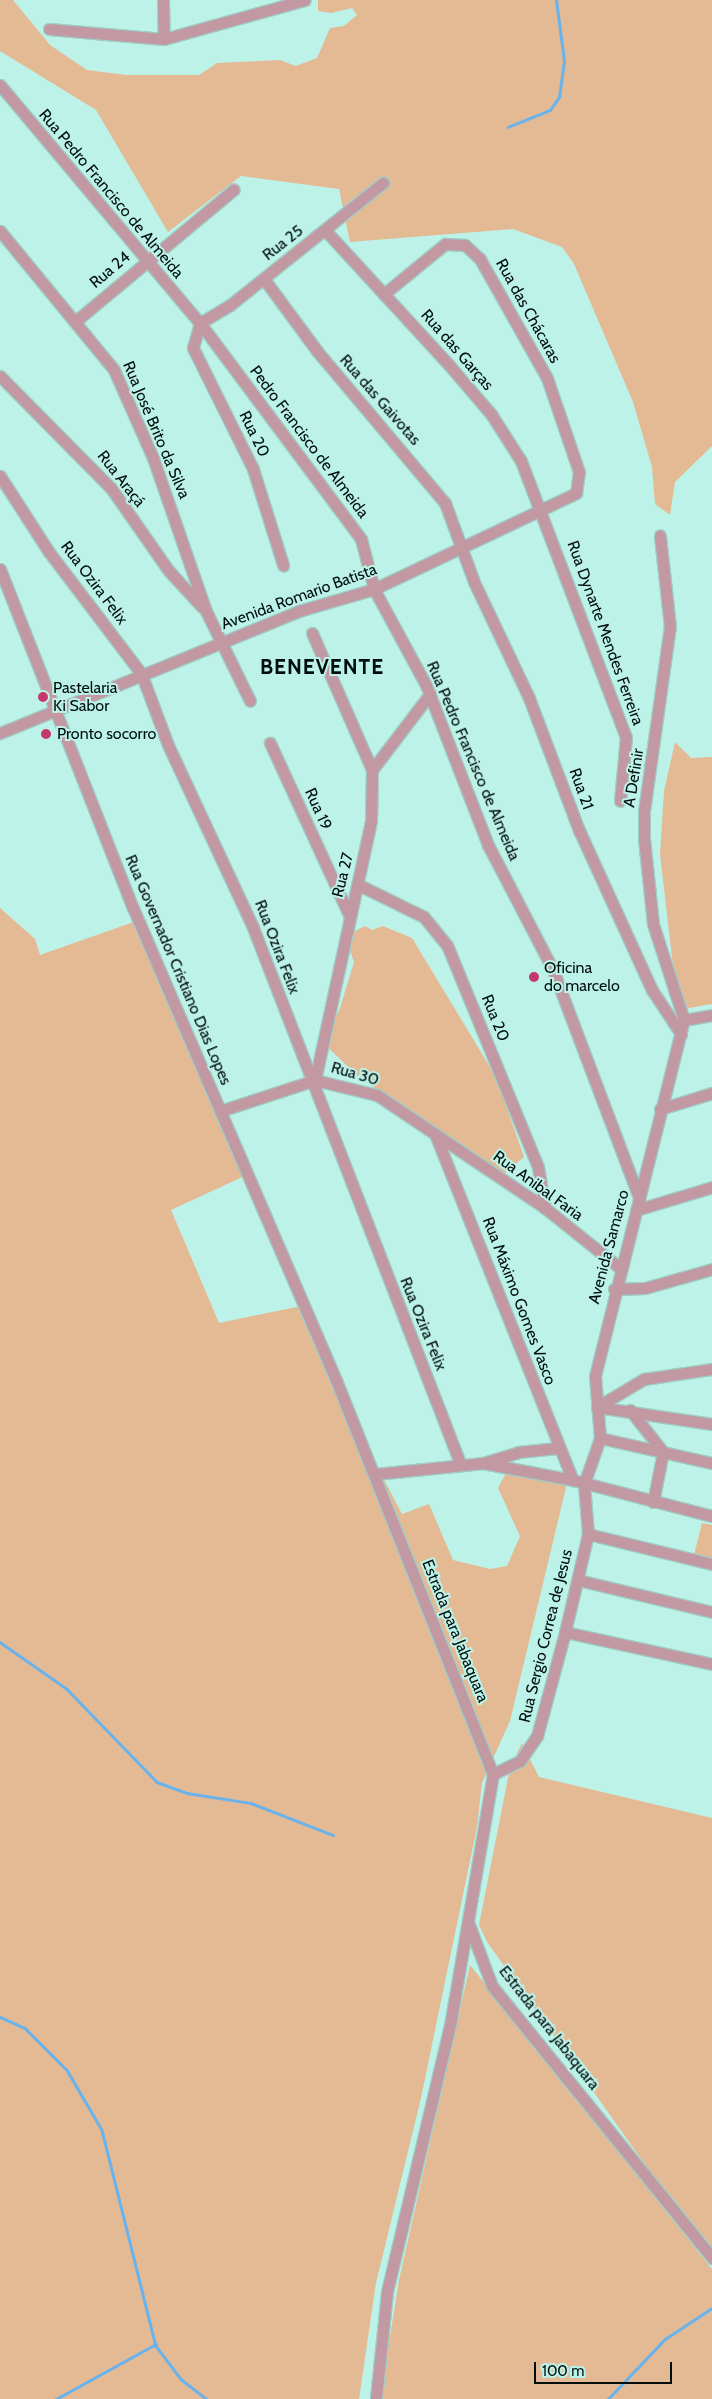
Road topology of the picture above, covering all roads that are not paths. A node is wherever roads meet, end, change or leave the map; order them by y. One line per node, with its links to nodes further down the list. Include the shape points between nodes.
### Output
1 (163, 0): 4 (street)
2 (305, 0): 4 (street)
3 (49, 29): 4 (street)
4 (164, 39)
5 (0, 84): 10 (street, Rua Pedro Francisco de Almeida)
6 (383, 184): 8 (street, Rua 25)
7 (234, 189): 10 (street, Rua 24)
8 (325, 230): 11 (street, Rua 25); 12 (street, Rua das Garças)
9 (0, 231): 13 (street, Rua José Brito da Silva)
10 (146, 262): 13 (street, Rua 24); 14 (street, Rua Pedro Francisco de Almeida)
11 (264, 279): 14 (street, Rua 25); 20 (street, Rua das Gaivotas, via 317,352 438,493)
12 (384, 294): 17 (street, Rua das Chácaras, via 445,244 458,242 476,254 497,282 547,378 579,472); 18 (street, Rua das Garças, via 490,414 509,440)
13 (77, 320): 24 (street, Rua José Brito da Silva, via 114,370 127,396)
14 (200, 323): 21 (street, Rua 20, via 193,348 253,469); 23 (street, Pedro Francisco de Almeida, via 361,539)
15 (0, 376): 24 (street, Rua Araçá, via 111,488 169,572)
16 (0, 476): 27 (street, Rua Ozira Felix, via 50,552)
17 (576, 493): 18 (street, Avenida Romario Batista)
18 (542, 507): 20 (street, Avenida Romario Batista); 34 (street, Rua Dynarte Mendes Ferreira, via 626,737)
19 (660, 536): 38 (street, A Definir, via 670,627 644,811 644,839 653,924)
20 (461, 548): 23 (street, Avenida Romario Batista); 39 (street, Rua 21, via 529,698 603,883 656,999)
21 (283, 565)
22 (0, 569): 30 (street, Rua Governador Cristiano Dias Lopes)
23 (374, 589): 26 (street, Avenida Romario Batista, via 299,611); 28 (street, Rua Pedro Francisco de Almeida)
24 (206, 611): 26 (street, Rua José Brito da Silva)
25 (312, 633): 33 (street)
26 (223, 642): 27 (street, Avenida Romario Batista); 29 (street, Rua José Brito da Silva)
27 (141, 673): 30 (street, Avenida Romario Batista); 40 (street, Rua Ozira Felix, via 168,745 252,925)
28 (430, 694): 33 (street); 46 (street, Rua Pedro Francisco de Almeida, via 488,845 553,970)
29 (250, 701)
30 (53, 711): 31 (street, Avenida Romario Batista); 43 (street, Rua Governador Cristiano Dias Lopes)
31 (0, 733)
32 (270, 744): 36 (street, Rua 19)
33 (372, 770): 35 (street, Rua 27, via 371,821)
34 (620, 801)
35 (359, 884): 36 (street, Rua 27); 47 (street, Rua 20, via 424,917 447,945 538,1167)
36 (349, 914): 40 (street, Rua 27)
37 (712, 1015): 38 (street)
38 (684, 1020): 39 (street, Avenida Samarco)
39 (681, 1034): 42 (street, Avenida Samarco)
40 (312, 1081): 43 (street); 44 (street, Rua 30, via 377,1095); 59 (street, Rua Ozira Felix)
41 (712, 1093): 42 (street)
42 (660, 1110): 46 (street, Avenida Samarco)
43 (220, 1111): 52 (street, Rua Governador Cristiano Dias Lopes)
44 (435, 1134): 47 (street, Rua Anibal Faria); 57 (street, Rua Máximo Gomes Vasco)
45 (712, 1187): 46 (street)
46 (638, 1204): 48 (street, Avenida Samarco)
47 (545, 1208): 48 (street, Rua Anibal Faria)
48 (620, 1268): 50 (street, Avenida Samarco)
49 (712, 1269): 50 (street, via 645,1288)
50 (614, 1289): 53 (street, Avenida Samarco, via 595,1376)
51 (712, 1369): 53 (street, via 644,1379)
52 (336, 1380): 62 (street, Estrada para Jabaquara)
53 (597, 1407): 54 (street); 56 (street, Avenida Samarco)
54 (630, 1410): 55 (street); 58 (street)
55 (712, 1424)
56 (600, 1438): 58 (street); 64 (street, Avenida Samarco)
57 (558, 1448): 60 (street, via 518,1452); 63 (street, Rua Máximo Gomes Vasco)
58 (663, 1452): 61 (street); 65 (street)
59 (460, 1462): 60 (street); 62 (street)
60 (483, 1463): 63 (street)
61 (712, 1463)
62 (375, 1474): 73 (street, Estrada para Jabaquara)
63 (573, 1480): 64 (street)
64 (584, 1484): 65 (street); 67 (street, Rua Sergio Correa de Jesus)
65 (653, 1502): 66 (street)
66 (712, 1516)
67 (588, 1534): 68 (street); 69 (street, Rua Sergio Correa de Jesus)
68 (712, 1564)
69 (578, 1580): 70 (street); 71 (street, Rua Sergio Correa de Jesus)
70 (712, 1612)
71 (565, 1632): 72 (street); 73 (street, Rua Sergio Correa de Jesus, via 537,1736 520,1761)
72 (712, 1664)
73 (493, 1774): 74 (street, Estrada para Jabaquara)
74 (467, 1918): 75 (street, Estrada para Jabaquara, via 480,1963 492,1986); 76 (street, via 450,2025 387,2292)
75 (712, 2258)
76 (376, 2399)

